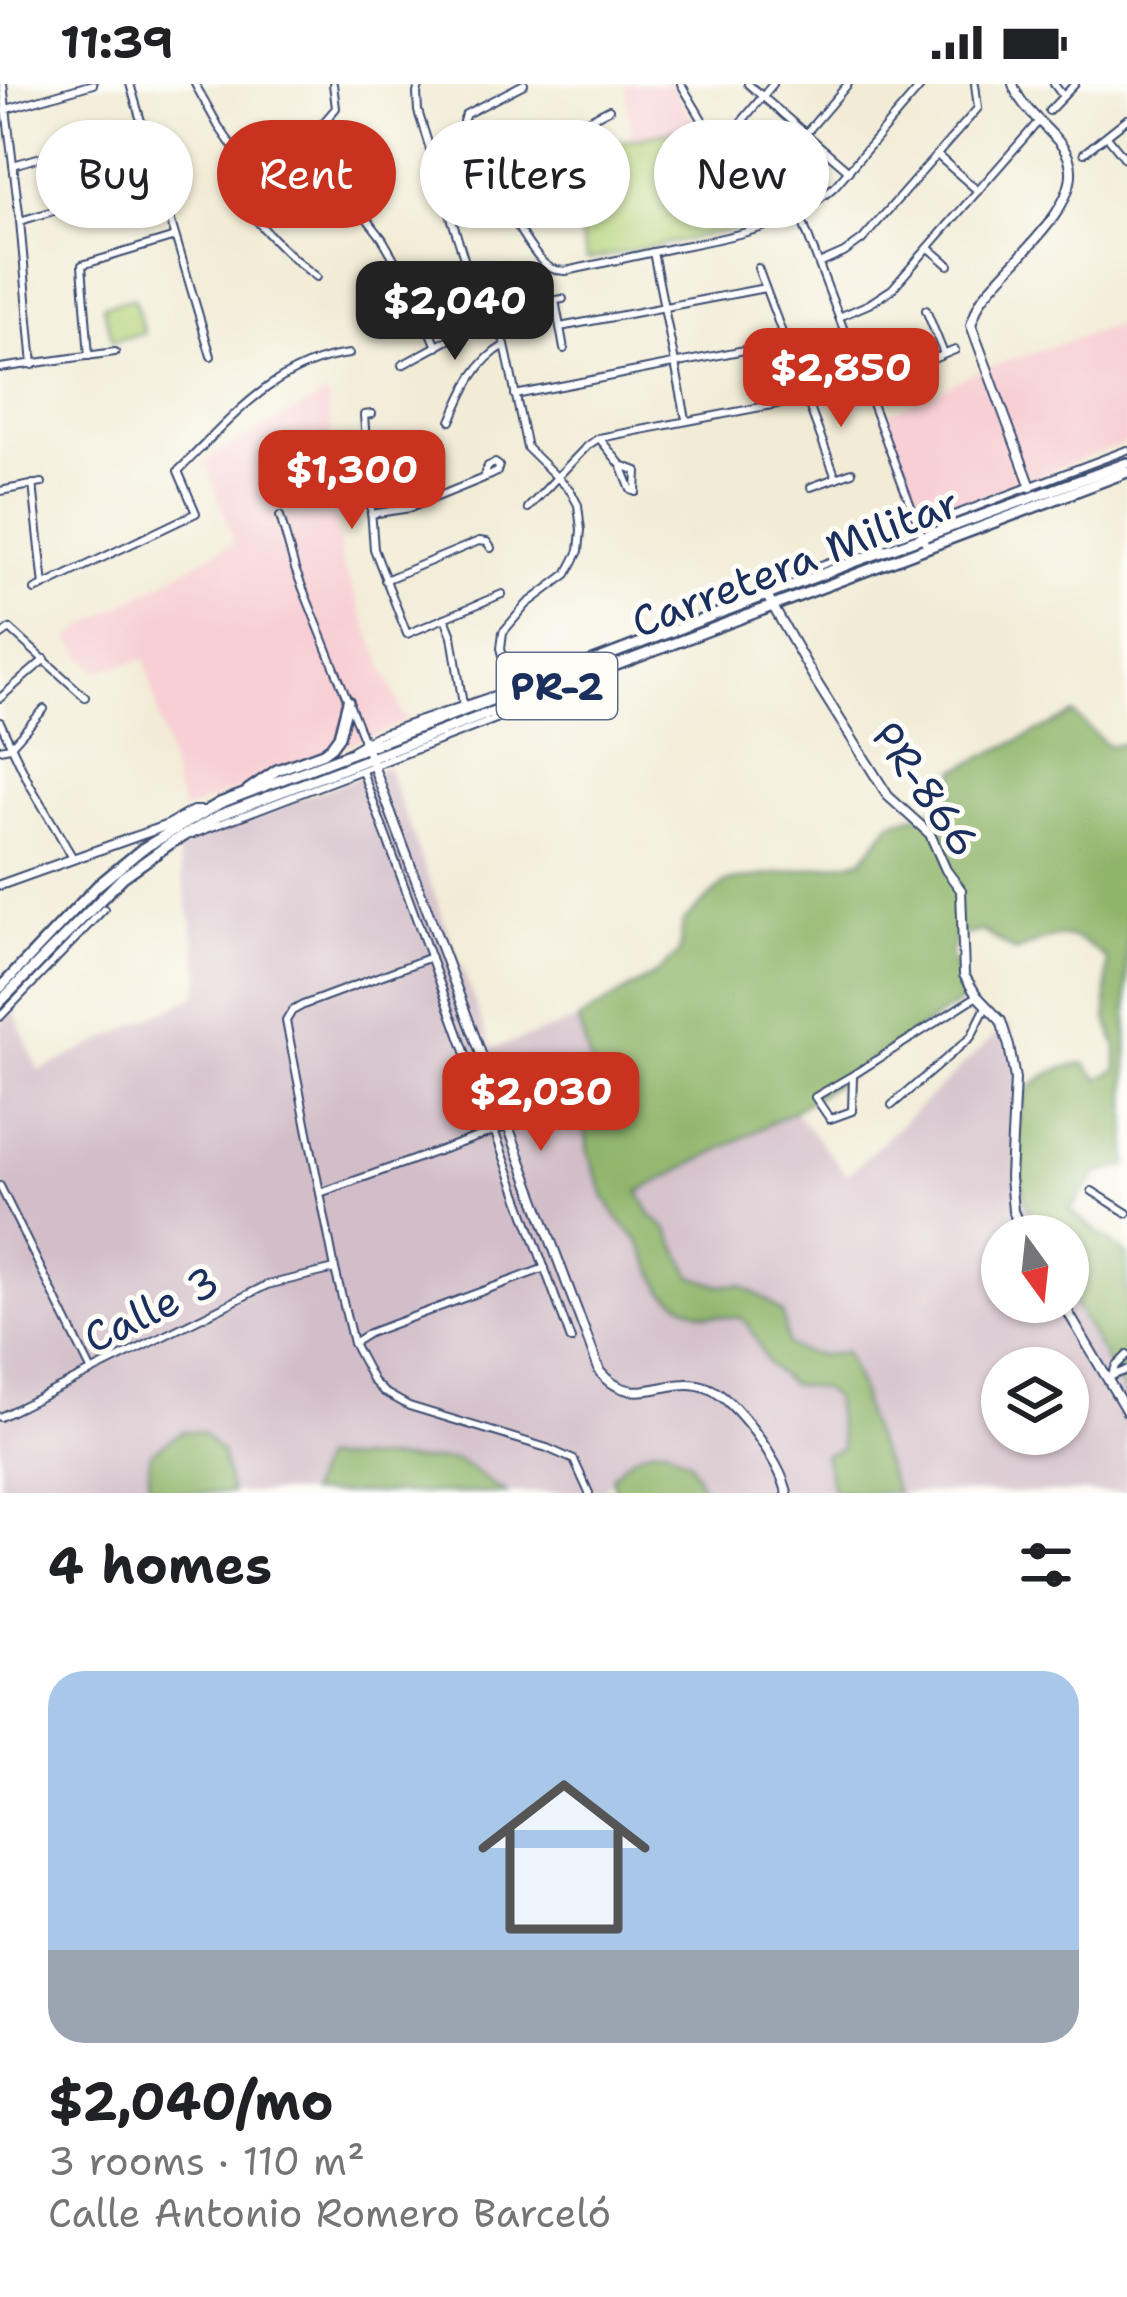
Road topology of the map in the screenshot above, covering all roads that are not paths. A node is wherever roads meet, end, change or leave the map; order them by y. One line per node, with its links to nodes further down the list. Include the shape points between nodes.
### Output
1 (3, 84): 19 (street)
2 (93, 84): 19 (street)
3 (130, 84): 47 (street)
4 (195, 84): 29 (street)
5 (333, 84): 23 (street, via 336,108)
6 (420, 84): 58 (street, via 418,111 460,250)
7 (524, 84): 24 (street)
8 (681, 84): 18 (street, via 723,136)
9 (748, 84): 18 (street)
10 (773, 84): 18 (street)
11 (848, 84): 27 (street)
12 (923, 84): 37 (street)
13 (975, 84): 33 (street, via 978,108)
14 (1013, 84): 28 (street)
15 (1054, 84): 17 (street)
16 (1075, 84): 17 (street)
17 (1064, 96): 21 (street)
18 (762, 97): 26 (street)
19 (3, 110): 36 (street)
20 (609, 110): 25 (street)
21 (1049, 111)
22 (1127, 119): 30 (street)
23 (326, 120)
24 (464, 120)
25 (589, 120)
26 (789, 120)
27 (817, 120)
28 (1038, 122): 39 (street); 92 (street, via 1067,154 1070,191 980,302 971,326)
29 (217, 123)
30 (1107, 136): 32 (street); 35 (street)
31 (829, 154): 37 (street)
32 (1084, 154)
33 (937, 155): 39 (street); 50 (street, via 862,239)
34 (36, 158): 36 (street)
35 (1127, 161)
36 (13, 165): 41 (street)
37 (849, 171): 38 (street)
38 (829, 191)
39 (978, 191): 48 (street)
40 (36, 216): 41 (street)
41 (20, 221): 72 (street)
42 (265, 228): 53 (street)
43 (374, 228): 63 (street)
44 (520, 228): 49 (street, via 556,270)
45 (763, 228): 49 (street)
46 (805, 228): 50 (street)
47 (176, 236): 69 (street, via 82,265); 70 (street)
48 (929, 248): 51 (street); 59 (street, via 892,289)
49 (653, 252): 56 (street)
50 (818, 264): 59 (street)
51 (949, 266)
52 (758, 268): 54 (street)
53 (317, 277)
54 (765, 288): 56 (street); 61 (street)
55 (556, 300): 60 (street)
56 (664, 308): 60 (street); 71 (street)
57 (926, 310): 68 (street)
58 (496, 314): 62 (street); 63 (street)
59 (838, 317): 75 (street)
60 (560, 328): 64 (street)
61 (784, 342): 71 (street); 77 (street)
62 (506, 345): 76 (street); 80 (street, via 471,376)
63 (437, 347): 73 (street)
64 (564, 350)
65 (955, 350): 68 (street)
66 (115, 352): 69 (street)
67 (349, 354): 91 (street, via 312,362 262,388 178,471 196,513 39,588)
68 (944, 354): 75 (street)
69 (89, 356): 72 (street)
70 (211, 356)
71 (675, 363): 76 (street); 79 (street)
72 (33, 365): 74 (street)
73 (402, 365)
74 (0, 368)
75 (866, 387): 77 (street); 100 (street)
76 (515, 394): 87 (street, via 527,448)
77 (806, 397): 79 (street); 89 (street)
78 (368, 415): 98 (street)
79 (686, 419): 81 (street)
80 (451, 422)
81 (599, 437): 84 (street); 87 (street)
82 (1127, 450): 92 (street)
83 (1127, 463): 96 (main road, Carretera Militar / PR-2)
84 (621, 465)
85 (852, 472): 89 (street)
86 (1127, 472): 100 (main road, Carretera Militar / PR-2)
87 (557, 477): 97 (street); 110 (street, via 578,505 579,551 567,574 503,632)
88 (483, 478): 98 (street, via 410,508)
89 (836, 478): 93 (street)
90 (42, 482): 91 (street)
91 (32, 484): 94 (street)
92 (1030, 487): 95 (street)
93 (811, 488)
94 (0, 491)
95 (1006, 495): 96 (street); 100 (street)
96 (1039, 496): 100 (main road, Carretera Militar / PR-2)
97 (527, 508)
98 (371, 514): 102 (street)
99 (280, 516): 111 (street)
100 (922, 537): 104 (main road, Carretera Militar / PR-2); 104 (street, via 784,579)
101 (491, 548): 102 (street, via 479,542)
102 (385, 580): 105 (street, via 407,634)
103 (502, 594): 105 (street)
104 (770, 601): 110 (main road, Carretera Militar / PR-2); 133 (street, PR-866 / PR-866, via 888,796 930,834 961,890 964,975)
105 (445, 618): 112 (street)
106 (0, 636): 107 (street, via 10,628)
107 (45, 659): 108 (street); 109 (street)
108 (85, 697)
109 (0, 698)
110 (512, 699): 112 (street, via 493,694); 119 (main road, Carretera Militar / PR-2); 119 (street, via 496,719)
111 (348, 701): 115 (street); 121 (main road, via 331,747)
112 (463, 705): 116 (street)
113 (44, 710): 117 (street)
114 (0, 722): 117 (street)
115 (357, 724): 116 (street); 119 (street)
116 (388, 731): 119 (street)
117 (11, 746): 118 (street); 126 (street)
118 (0, 749)
119 (369, 753): 120 (street); 121 (main road, Carretera Militar / PR-2); 124 (main road, Carretera Militar / PR-2); 139 (street)
120 (362, 771): 124 (street); 131 (street)
121 (244, 794): 122 (main road, Carretera Militar / PR-2)
122 (205, 811): 123 (street); 125 (main road, Carretera Militar / PR-2)
123 (132, 837): 125 (street); 126 (street)
124 (171, 843): 125 (main road, Carretera Militar / PR-2)
125 (145, 854): 129 (main road, Carretera Militar / PR-2); 132 (main road, Carretera Militar / PR-2, via 85,897)
126 (73, 857): 127 (street)
127 (0, 885)
128 (104, 910): 130 (street)
129 (77, 922): 130 (street); 134 (main road, Carretera Militar / PR-2)
130 (80, 935): 136 (street)
131 (431, 957): 140 (street); 143 (street, via 292,1011 286,1021)
132 (0, 988)
133 (976, 996): 135 (street, PR-866 / PR-866); 137 (street)
134 (0, 1002)
135 (986, 1007): 138 (street, via 971,1037); 145 (street, PR-866 / PR-866, via 1000,1021 1015,1078)
136 (0, 1017)
137 (853, 1075): 137 (street, via 851,1111 830,1119 815,1097)
138 (892, 1105)
139 (508, 1126): 140 (street); 158 (street, via 600,1372 639,1393 707,1387 777,1462)
140 (494, 1130): 143 (street); 146 (street)
141 (0, 1186): 153 (street)
142 (1092, 1191): 144 (street)
143 (320, 1193): 147 (street)
144 (1127, 1213)
145 (1015, 1215)
146 (545, 1268): 149 (street); 150 (street)
147 (334, 1269): 150 (street); 153 (street, Calle 3, via 267,1286)
148 (1076, 1323): 154 (street)
149 (571, 1340)
150 (353, 1343): 157 (street, via 384,1392 574,1460)
151 (1127, 1355): 154 (street)
152 (1127, 1370): 154 (street)
153 (92, 1372): 156 (street, Calle 3)
154 (1112, 1378): 155 (street)
155 (1127, 1412)
156 (0, 1417)
157 (590, 1493)
158 (787, 1493)

